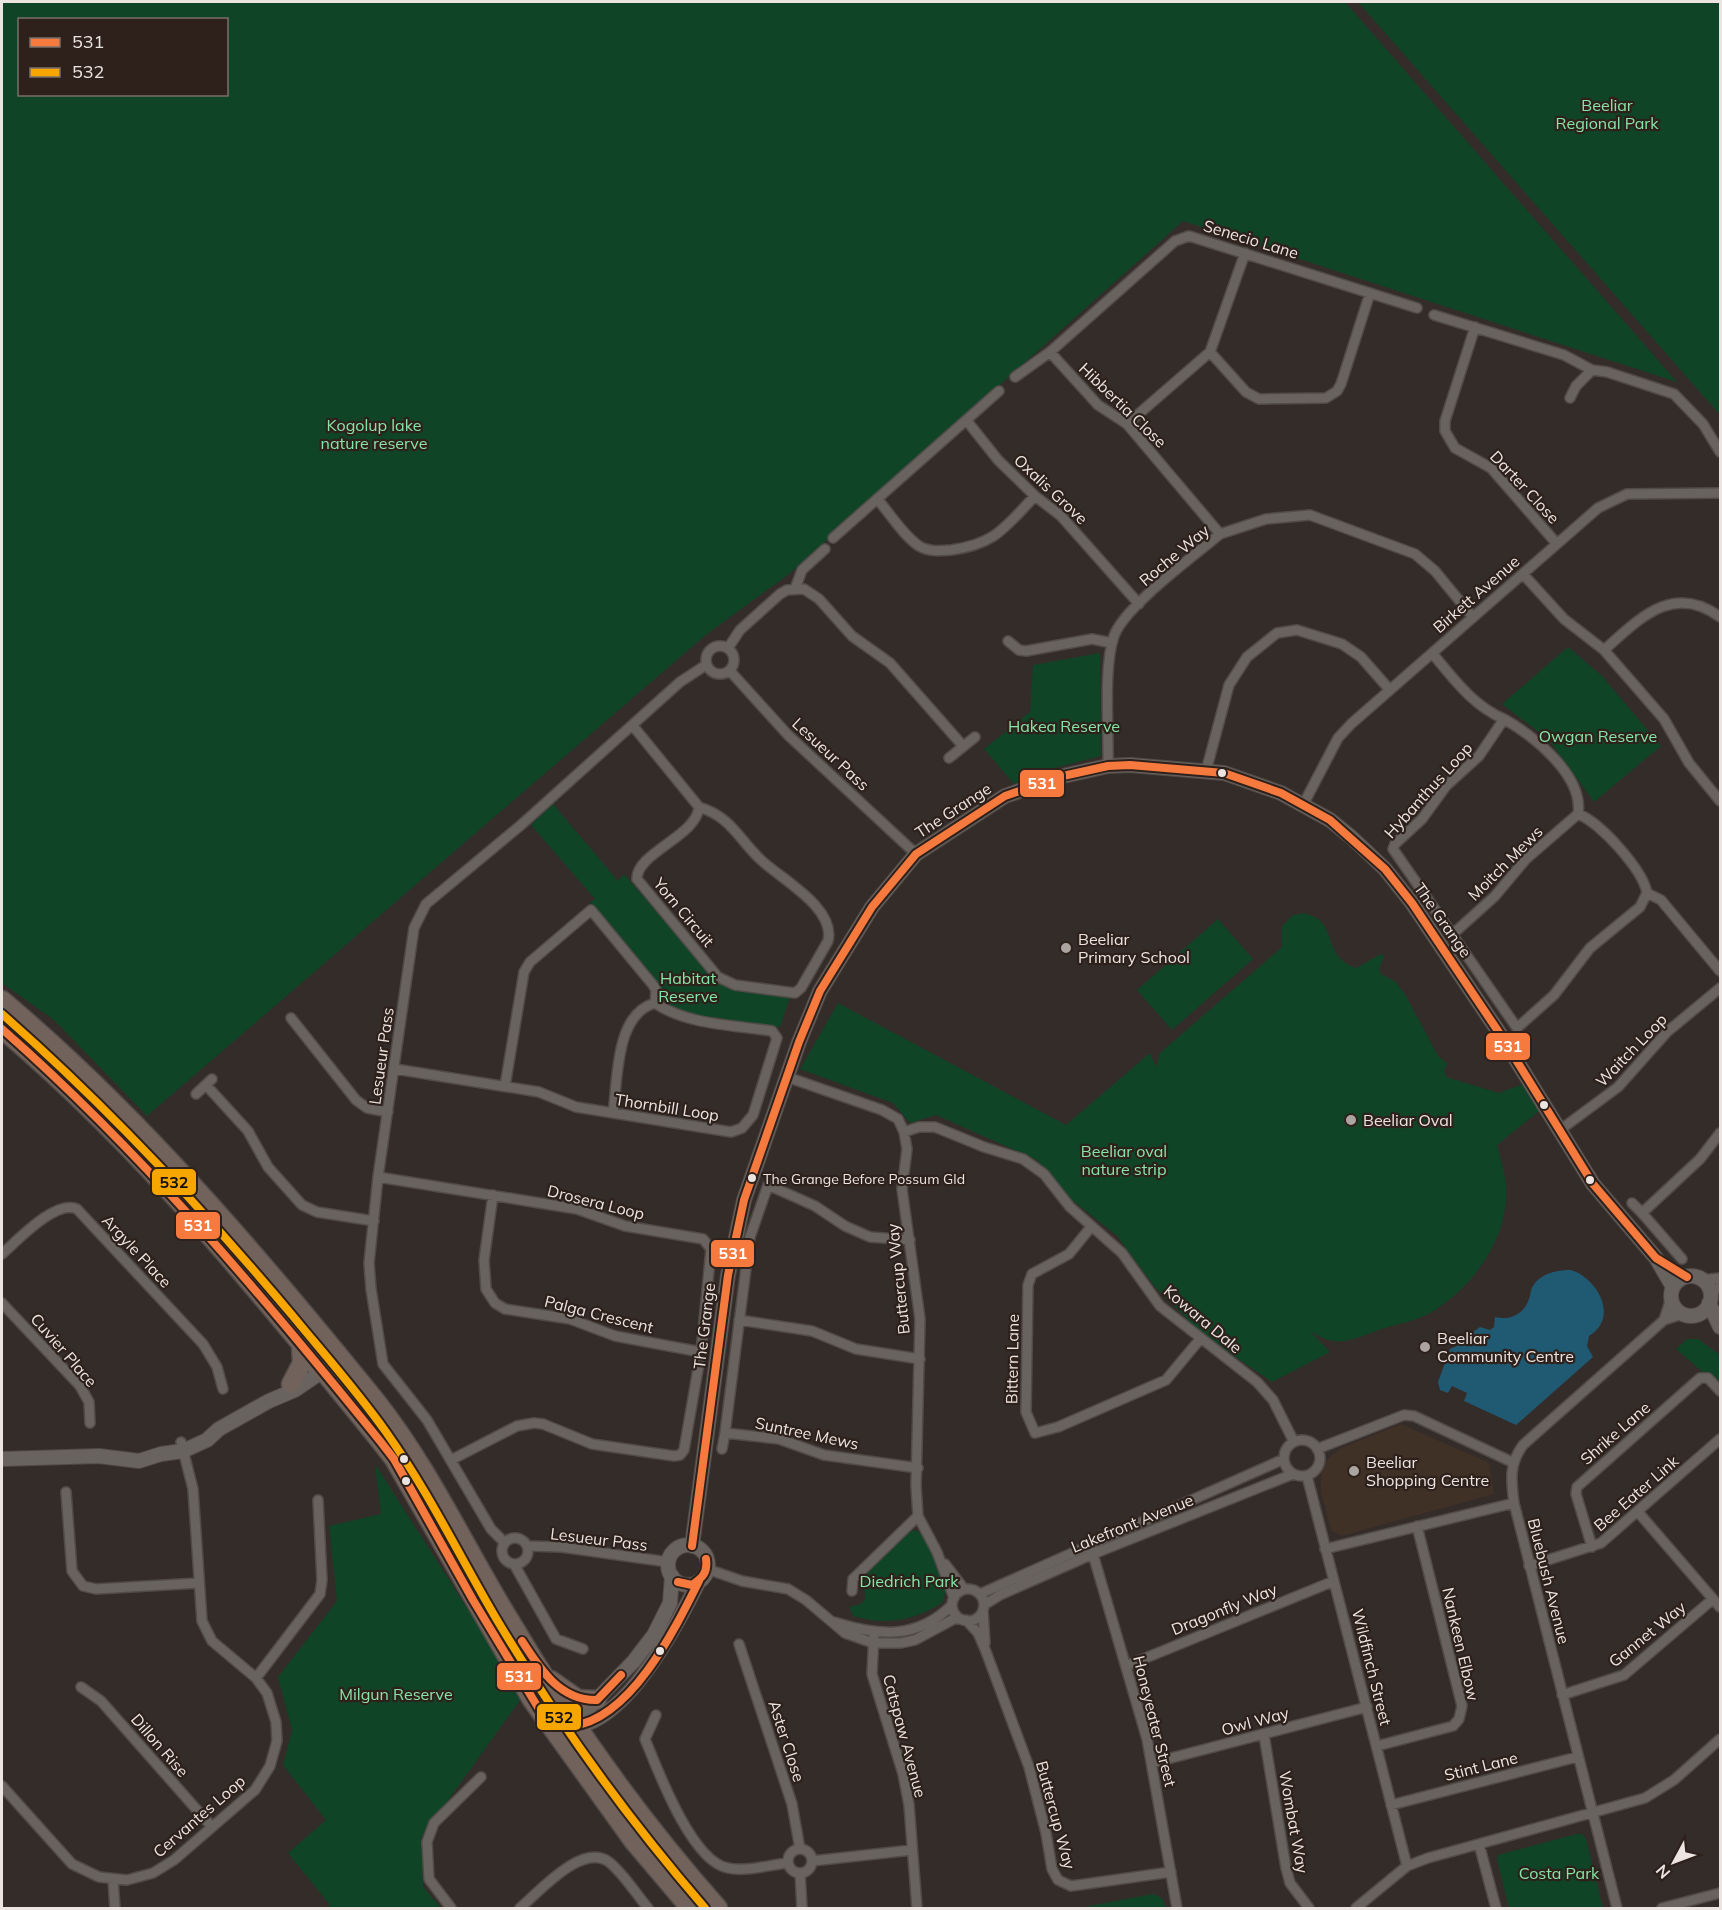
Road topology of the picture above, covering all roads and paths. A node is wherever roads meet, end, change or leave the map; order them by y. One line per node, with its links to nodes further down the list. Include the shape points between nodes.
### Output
1 (1245, 253): 2 (street, Senecio Lane); 6 (street, Senecio Lane, via 1189,236 1175,241); 7 (street)
2 (1370, 293): 3 (street, Senecio Lane); 7 (street, via 1341,384 1332,395 1269,400 1252,397)
3 (1417, 308)
4 (1434, 315): 5 (street)
5 (1475, 327): 8 (street, via 1564,355); 20 (street, Darter Close, via 1444,431 1455,448 1491,468)
6 (1050, 352): 9 (street, Senecio Lane); 13 (street, Hibbertia Close, via 1098,405)
7 (1210, 352): 13 (street)
8 (1592, 370): 11 (street); 14 (street, via 1674,394 1703,424)
9 (1015, 377)
10 (999, 392): 12 (street)
11 (1569, 398)
12 (967, 421): 16 (street, Oxalis Grove, via 998,460); 17 (street)
13 (1127, 424): 18 (street, Hibbertia Close)
14 (1720, 452)
15 (1720, 493): 20 (street, Birkett Avenue, via 1627,494 1598,508)
16 (1035, 496): 17 (street, via 990,540 938,552 914,541); 24 (street, Oxalis Grove, via 1071,526)
17 (878, 500): 19 (street)
18 (1220, 534): 24 (street, Roche Way); 25 (street, Roche Way, via 1266,519 1310,515 1415,554 1435,571)
19 (833, 538)
20 (1557, 544): 22 (street, Birkett Avenue)
21 (825, 549): 23 (street, via 802,570)
22 (1523, 574): 25 (street, Birkett Avenue); 30 (street, via 1564,620)
23 (795, 589): 29 (street, via 780,594 740,630); 38 (street, via 811,592 852,636 890,663)
24 (1139, 604): 28 (street, Roche Way, via 1124,619)
25 (1472, 616): 31 (street, Birkett Avenue)
26 (1720, 617): 30 (street, via 1702,606 1680,603 1659,607 1641,617)
27 (1008, 641): 28 (street, via 1026,651 1092,639)
28 (1112, 643): 40 (street, Roche Way)
29 (728, 648): 32 (street, Lesueur Pass, via 721,646 708,652); 33 (street, via 735,659)
30 (1604, 650): 42 (street, via 1664,719 1689,764)
31 (1432, 653): 34 (street, Birkett Avenue); 35 (street, via 1465,693 1488,712)
32 (706, 665): 33 (street, via 717,675); 36 (street, Lesueur Pass, via 691,673)
33 (730, 671): 46 (street, Lesueur Pass, via 788,735)
34 (1389, 690): 41 (street, via 1361,657 1342,644 1297,630 1277,633 1247,657 1229,685); 43 (street, Birkett Avenue, via 1338,738)
35 (1504, 719): 45 (street, via 1536,740 1560,766 1578,797); 48 (street, Hybanthus Loop, via 1479,756 1446,786 1422,819 1393,847)
36 (633, 726): 44 (street, Yorn Circuit); 57 (street, Lesueur Pass, via 426,904 414,928)
37 (975, 737): 38 (street)
38 (963, 746): 39 (street)
39 (950, 758)
40 (1108, 766): 41 (street, The Grange, via 1148,765); 46 (street, The Grange, via 1005,796)
41 (1206, 771): 43 (street, The Grange, via 1260,784)
42 (1720, 801)
43 (1303, 805): 63 (street, The Grange, via 1351,837 1397,883 1442,946)
44 (699, 807): 44 (street, Yorn Circuit, via 694,821 640,868 637,879 718,976 735,985 795,993 828,941 826,924 804,894 759,858 727,820)
45 (1578, 814): 47 (street, via 1598,825 1641,878); 48 (street, Moitch Mews, via 1526,859 1496,896)
46 (916, 854): 58 (street, The Grange, via 872,907 820,991)
47 (1647, 893): 49 (street, via 1660,900); 54 (street, via 1640,907 1590,948 1554,995)
48 (1454, 933): 54 (street, Hybanthus Loop)
49 (1720, 971)
50 (1720, 988): 63 (street, Waitch Loop, via 1667,1032 1618,1088)
51 (2, 1000): 85 (highway, via 138,1125)
52 (655, 1003): 59 (street, via 653,985 591,910 530,962 524,972); 62 (street, via 639,1011 627,1024); 62 (street, Thornbill Loop, via 678,1016 775,1034 778,1043 753,1115 742,1128 725,1132)
53 (291, 1018): 61 (street, via 356,1100 367,1108)
54 (1517, 1028): 56 (street, Hybanthus Loop)
55 (2, 1029): 88 (highway, via 146,1165)
56 (1524, 1037)
57 (395, 1069): 59 (street, Thornbill Loop); 61 (street, Lesueur Pass)
58 (787, 1077): 64 (street, via 882,1110 898,1119); 119 (street, The Grange, via 744,1200 728,1275)
59 (505, 1086): 62 (street, Thornbill Loop, via 539,1092 576,1107)
60 (196, 1094): 70 (street, via 209,1082 248,1131 268,1167 302,1205 317,1212)
61 (388, 1112): 66 (street, Lesueur Pass)
62 (613, 1113)
63 (1560, 1131): 74 (street, The Grange, via 1593,1184)
64 (904, 1132): 71 (street, Kowara Dale, via 934,1126 1023,1159 1044,1174 1070,1208); 72 (street, Buttercup Way, via 907,1149 902,1190)
65 (1720, 1132): 69 (street, via 1700,1159)
66 (378, 1177): 67 (street, Drosera Loop); 70 (street, Lesueur Pass)
67 (493, 1195): 89 (street, Palga Crescent, via 484,1260 486,1289 495,1303 505,1309 570,1319 615,1336); 89 (street, Drosera Loop, via 577,1209 625,1226 706,1241 711,1249)
68 (1632, 1203): 69 (street)
69 (1642, 1213): 75 (street)
70 (374, 1221): 106 (street, Lesueur Pass, via 369,1275 380,1358 427,1420)
71 (1092, 1227): 87 (street, Kowara Dale, via 1122,1253 1160,1306); 87 (street, Bittern Lane, via 1069,1254 1032,1274 1028,1285 1026,1412 1035,1433 1058,1427 1166,1380)
72 (910, 1240): 83 (street, via 870,1237 768,1185 750,1237); 90 (street, Buttercup Way, via 920,1319)
73 (2, 1254): 94 (street, Argyle Place, via 55,1211 67,1206 77,1209 203,1344 217,1367)
74 (1656, 1258): 76 (street, The Grange); 79 (street, The Grange)
75 (1682, 1259)
76 (1687, 1277): 78 (street); 79 (street)
77 (1720, 1278): 78 (street)
78 (1702, 1280): 80 (street)
79 (1672, 1293): 82 (street, via 1675,1308); 84 (street)
80 (1713, 1294): 82 (street); 86 (street)
81 (2, 1303): 97 (street, Cuvier Place, via 86,1394)
82 (1690, 1315): 84 (street); 86 (street)
83 (739, 1320): 90 (street, via 812,1332 856,1349); 98 (street)
84 (1664, 1320): 107 (street, via 1529,1439)
85 (312, 1325): 91 (street, via 321,1347); 92 (highway)
86 (1720, 1327)
87 (1201, 1338): 100 (street, Kowara Dale, via 1257,1382 1273,1400)
88 (301, 1346): 91 (highway); 93 (highway, via 302,1363)
89 (701, 1352): 106 (street, Drosera Loop, via 680,1455 592,1444 534,1423 517,1426)
90 (920, 1359): 108 (street, Buttercup Way)
91 (319, 1367): 92 (street, via 337,1369); 93 (street); 96 (street, via 310,1381); 154 (highway, via 394,1459)
92 (360, 1381): 147 (highway, via 412,1448)
93 (291, 1384): 96 (street)
94 (223, 1389)
95 (1720, 1391): 120 (street, Shrike Lane, via 1708,1378 1700,1378 1577,1486)
96 (269, 1401): 101 (street, via 207,1440)
97 (90, 1423)
98 (725, 1433): 102 (street); 108 (street, Suntree Mews, via 779,1439 824,1455)
99 (1720, 1439): 114 (street, Bee Eater Link)
100 (1294, 1442): 103 (street, via 1309,1442); 105 (street)
101 (182, 1446): 104 (street, via 139,1461 99,1456); 131 (street, Cervantes Loop, via 193,1489)
102 (723, 1449)
103 (1317, 1449): 107 (street, via 1404,1415 1414,1416); 110 (street, via 1318,1466)
104 (2, 1459)
105 (1284, 1459): 109 (street); 121 (street, Lakefront Avenue)
106 (451, 1460): 117 (street, Lesueur Pass, via 491,1528)
107 (1512, 1462): 113 (street, Bluebush Avenue)
108 (918, 1468): 115 (street, Buttercup Way)
109 (1293, 1474): 110 (street); 121 (street, Lakefront Avenue)
110 (1307, 1476): 122 (street, Wildfinch Street)
111 (66, 1492): 131 (street, via 72,1571 83,1586 96,1589)
112 (318, 1500): 148 (street, via 320,1594)
113 (1514, 1503): 116 (street); 126 (street, Bluebush Avenue)
114 (1638, 1512): 120 (street, Bee Eater Link); 135 (street)
115 (918, 1516): 123 (street, Buttercup Way); 133 (street, via 853,1579)
116 (1417, 1526): 122 (street); 158 (street, Nankeen Elbow, via 1462,1706 1453,1726)
117 (505, 1543): 118 (street, via 516,1539); 125 (street, via 503,1557)
118 (527, 1546): 124 (street, Lesueur Pass); 125 (street, via 525,1559)
119 (692, 1546): 124 (street, via 674,1551); 127 (street, via 702,1552)
120 (1593, 1547): 126 (street, Bee Eater Link)
121 (1092, 1549): 134 (street, Lakefront Avenue); 137 (street, Lakefront Avenue); 146 (street, Honeyeater Street)
122 (1325, 1550): 130 (street, Wildfinch Street)
123 (937, 1552): 132 (street, Buttercup Way); 136 (street, Buttercup Way)
124 (668, 1562): 128 (street)
125 (514, 1564): 144 (street, via 556,1639)
126 (1529, 1566): 150 (street, Bluebush Avenue)
127 (707, 1569): 129 (street); 139 (street, via 742,1581 788,1589)
128 (672, 1576): 129 (street, via 687,1585); 151 (street, via 670,1603 654,1635)
129 (699, 1581): 155 (street, via 670,1636 642,1677 592,1724)
130 (1334, 1581): 146 (street, Dragonfly Way); 152 (street, Wildfinch Street)
131 (199, 1583): 148 (street, Cervantes Loop, via 206,1632 221,1650)
132 (964, 1589): 134 (street); 136 (street)
133 (852, 1591)
134 (980, 1594): 137 (street)
135 (1713, 1599): 138 (street); 150 (street, Gannet Way, via 1624,1675)
136 (953, 1601): 140 (street, via 954,1613); 141 (street, via 941,1615 921,1626)
137 (983, 1607): 140 (street, via 974,1619); 145 (street, Buttercup Way)
138 (1720, 1607)
139 (829, 1620): 141 (street); 142 (street, via 845,1633)
140 (964, 1620): 142 (street, via 954,1619 915,1640); 145 (street, Buttercup Way, via 978,1633)
141 (874, 1633): 142 (street, Catspaw Avenue)
142 (873, 1643): 169 (street, Catspaw Avenue, via 872,1674 903,1774)
143 (739, 1644): 168 (street, Aster Close, via 795,1812)
144 (583, 1649)
145 (985, 1649): 173 (street, Buttercup Way, via 1029,1767 1052,1869 1058,1880 1071,1886)
146 (1126, 1666): 160 (street, Honeyeater Street)
147 (542, 1674): 151 (highway, via 578,1699); 155 (highway)
148 (256, 1678): 166 (street, Cervantes Loop, via 273,1709 275,1754 255,1790)
149 (81, 1687): 166 (street, Dillon Rise, via 100,1701)
150 (1562, 1695): 159 (street, Bluebush Avenue)
151 (597, 1700): 155 (street, via 581,1713)
152 (1366, 1707): 156 (street, Owl Way); 158 (street, Wildfinch Street)
153 (656, 1715): 171 (street, via 645,1739 682,1820 710,1860 733,1869)
154 (545, 1719): 155 (street, via 552,1724); 162 (highway)
155 (576, 1727): 162 (street, via 577,1750); 182 (highway, via 675,1860)
156 (1264, 1735): 160 (street, Owl Way); 186 (street, Wombat Way, via 1290,1883)
157 (1720, 1739): 165 (street, via 1656,1793)
158 (1377, 1746): 164 (street, Wildfinch Street)
159 (1577, 1757): 164 (street, Stint Lane); 165 (street, Bluebush Avenue)
160 (1152, 1763): 173 (street, Honeyeater Street)
161 (480, 1777): 178 (street, via 434,1823 427,1842 429,1879)
162 (585, 1777): 181 (highway)
163 (2, 1786): 175 (street, Cervantes Loop, via 72,1863)
164 (1391, 1805): 172 (street, Wildfinch Street)
165 (1593, 1814): 167 (street); 189 (street, Bluebush Avenue)
166 (212, 1827): 175 (street, Cervantes Loop, via 165,1868 141,1878)
167 (1479, 1844): 172 (street); 188 (street)
168 (800, 1849): 170 (street); 171 (street, via 789,1855)
169 (912, 1850): 170 (street); 184 (street, Catspaw Avenue)
170 (812, 1861): 174 (street, via 810,1868)
171 (788, 1863): 174 (street)
172 (1407, 1866): 187 (street)
173 (1171, 1872): 185 (street, Honeyeater Street)
174 (800, 1873): 183 (street)
175 (113, 1880): 177 (street)
176 (1720, 1893): 190 (street)
177 (115, 1908)
178 (451, 1908)
179 (520, 1908): 180 (street, via 577,1860 592,1857 608,1862)
180 (648, 1908)
181 (690, 1908)
182 (718, 1908)
183 (802, 1908)
184 (916, 1908)
185 (1177, 1908)
186 (1309, 1908)
187 (1356, 1908)
188 (1496, 1908)
189 (1617, 1908)
190 (1662, 1908)

